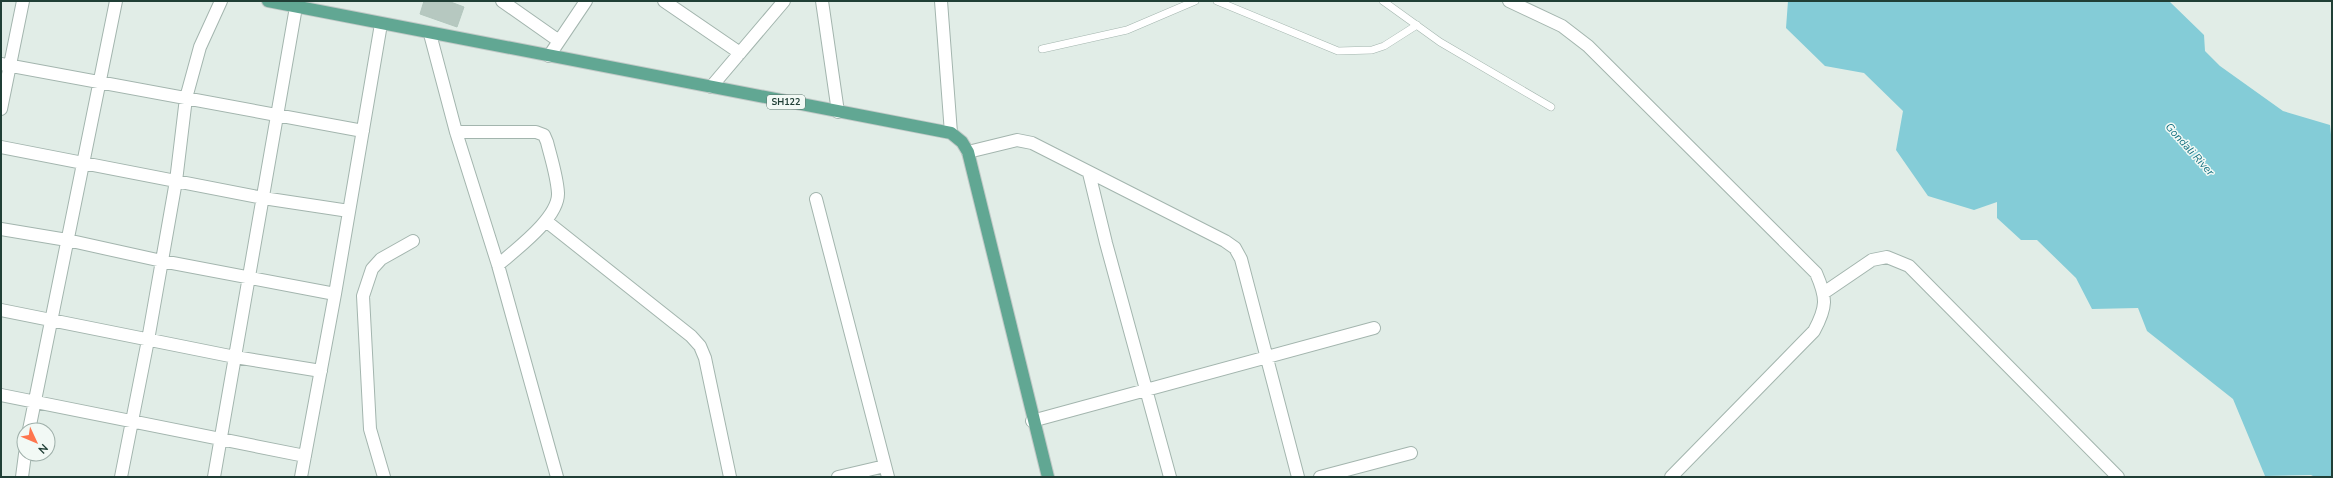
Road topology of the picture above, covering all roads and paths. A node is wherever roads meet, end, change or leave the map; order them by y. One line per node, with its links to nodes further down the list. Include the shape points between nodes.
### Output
1 (23, 1): 23 (street)
2 (116, 1): 24 (street)
3 (221, 1): 26 (street, via 200,47)
4 (268, 1): 15 (main road, SH122)
5 (502, 1): 19 (street)
6 (586, 1): 19 (street)
7 (664, 1): 21 (street)
8 (784, 1): 21 (street)
9 (822, 1): 29 (street)
10 (941, 1): 33 (street)
11 (1190, 1): 20 (lane, via 1127,30)
12 (1217, 1): 17 (lane, via 1338,51 1372,50 1384,46)
13 (1383, 1): 17 (lane)
14 (1509, 1): 49 (street, via 1562,26 1588,46 1816,273)
15 (306, 6): 16 (main road, SH122); 30 (street)
16 (381, 24): 18 (main road, SH122); 31 (street)
17 (1417, 25): 27 (lane, via 1440,42)
18 (430, 34): 22 (main road, SH122); 32 (street)
19 (559, 41): 22 (street)
20 (1042, 49)
21 (740, 53): 25 (street)
22 (549, 56): 25 (main road, SH122)
23 (5, 65): 24 (street); 28 (street)
24 (100, 81): 26 (street); 36 (street)
25 (711, 87): 29 (main road, SH122)
26 (186, 98): 30 (street); 38 (street)
27 (1551, 108)
28 (1, 109)
29 (838, 112): 33 (main road, SH122)
30 (276, 115): 31 (street); 39 (street)
31 (363, 131): 41 (street)
32 (456, 132): 42 (street, via 536,132 544,135 548,142 558,194 557,203); 47 (street)
33 (951, 133): 35 (main road, via 962,142)
34 (1, 147): 36 (street)
35 (968, 152): 37 (street, via 1017,140 1032,144); 62 (main road)
36 (84, 164): 38 (street); 44 (street)
37 (1089, 173): 56 (street, via 1224,240 1235,248 1241,259); 58 (street)
38 (176, 181): 39 (street); 46 (street)
39 (263, 198): 41 (street); 48 (street)
40 (816, 199): 68 (street)
41 (349, 212): 50 (street)
42 (546, 221): 47 (street); 75 (street, via 691,336 700,346 705,358)
43 (1, 229): 44 (street)
44 (67, 240): 46 (street); 52 (street)
45 (413, 241): 73 (street, via 381,259 372,269 363,296 370,429)
46 (162, 261): 48 (street); 54 (street)
47 (498, 265): 74 (street)
48 (248, 278): 50 (street); 55 (street)
49 (1825, 292): 81 (street, via 1824,312 1814,331); 82 (street, via 1872,260 1887,257 1909,266)
50 (335, 294): 57 (street)
51 (1, 310): 52 (street)
52 (51, 320): 54 (street); 60 (street)
53 (1374, 328): 56 (street)
54 (148, 340): 55 (street); 61 (street)
55 (234, 357): 57 (street); 64 (street)
56 (1267, 357): 58 (street); 79 (street)
57 (321, 371): 66 (street)
58 (1147, 390): 62 (street); 78 (street)
59 (1, 395): 60 (street)
60 (33, 402): 61 (street); 63 (street)
61 (132, 421): 64 (street); 70 (street)
62 (1032, 421): 77 (main road)
63 (30, 422)
64 (220, 439): 66 (street); 71 (street)
65 (1411, 453): 80 (street)
66 (305, 456): 72 (street)
67 (24, 462): 69 (street)
68 (887, 471): 76 (street)
69 (22, 477)
70 (120, 477)
71 (214, 477)
72 (301, 477)
73 (384, 477)
74 (557, 477)
75 (730, 477)
76 (838, 477)
77 (1048, 477)
78 (1170, 477)
79 (1298, 477)
80 (1320, 477)
81 (1671, 477)
82 (2118, 477)

